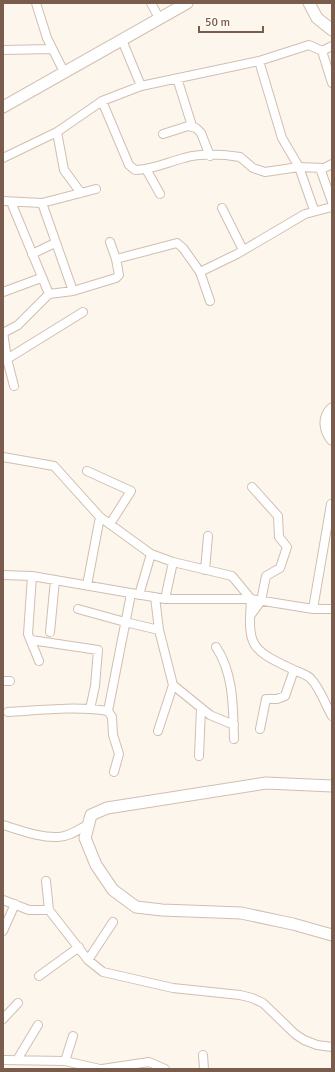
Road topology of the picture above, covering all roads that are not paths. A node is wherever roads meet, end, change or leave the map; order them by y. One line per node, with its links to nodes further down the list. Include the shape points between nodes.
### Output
1 (36, 3): 9 (street)
2 (151, 3): 5 (street)
3 (187, 3): 5 (street)
4 (310, 3): 6 (street, via 317,18)
5 (159, 18): 7 (street)
6 (332, 30)
7 (122, 40): 13 (street); 16 (street)
8 (332, 46): 11 (street)
9 (52, 49): 10 (street); 13 (street)
10 (3, 50)
11 (322, 51): 12 (street, via 309,45); 15 (street)
12 (259, 61): 14 (street); 25 (street, via 282,138)
13 (64, 72): 18 (street)
14 (177, 78): 16 (street); 19 (street)
15 (332, 83)
16 (141, 86): 17 (street)
17 (102, 102): 20 (street); 27 (street, via 129,165 135,170)
18 (3, 107)
19 (192, 126): 21 (street); 22 (street, via 201,133)
20 (57, 132): 23 (street); 29 (street, via 64,170)
21 (163, 134)
22 (210, 156): 25 (street, via 240,157 253,168 265,172); 27 (street, via 186,157)
23 (3, 158)
24 (332, 164): 26 (street)
25 (299, 167): 26 (street); 36 (street)
26 (320, 168): 32 (street)
27 (146, 169): 30 (street)
28 (96, 189): 29 (street)
29 (81, 193): 33 (street)
30 (160, 194)
31 (7, 202): 33 (street); 40 (street)
32 (332, 202)
33 (42, 203): 38 (street)
34 (332, 207): 36 (street)
35 (222, 208): 39 (street)
36 (314, 210): 39 (street)
37 (110, 242): 41 (street)
38 (56, 243): 40 (street); 44 (street)
39 (243, 250): 42 (street)
40 (32, 254): 43 (street)
41 (116, 259): 42 (street, via 177,243); 44 (street, via 119,275 116,278)
42 (200, 272): 47 (street)
43 (41, 278): 45 (street); 46 (street)
44 (73, 291): 46 (street)
45 (3, 292)
46 (49, 294): 49 (street, via 18,325)
47 (210, 301)
48 (83, 312): 50 (street)
49 (3, 332): 50 (street)
50 (8, 359): 51 (street)
51 (14, 386)
52 (332, 409): 53 (street, via 328,413 326,424)
53 (332, 439)
54 (3, 457): 58 (street, via 54,466)
55 (87, 471): 59 (street, via 130,491)
56 (252, 487): 72 (street, via 278,516 279,537 287,547 280,568 266,576)
57 (331, 504): 74 (street)
58 (100, 517): 59 (street); 67 (street)
59 (110, 524): 61 (street)
60 (208, 536): 63 (street)
61 (151, 554): 62 (street); 68 (street)
62 (173, 562): 63 (street); 70 (street)
63 (205, 570): 71 (street, via 232,576)
64 (3, 574): 65 (street)
65 (32, 576): 66 (street); 80 (street, via 28,634)
66 (55, 580): 67 (street); 79 (street)
67 (87, 585): 68 (street)
68 (135, 594): 69 (street); 77 (street)
69 (155, 597): 70 (street); 78 (street)
70 (165, 599): 71 (street)
71 (251, 599): 72 (street); 76 (street)
72 (261, 601): 74 (street); 76 (street)
73 (78, 609): 77 (street)
74 (313, 609): 75 (street)
75 (332, 609)
76 (250, 616): 83 (street, via 249,632 256,647 267,658)
77 (125, 622): 78 (street); 87 (street)
78 (159, 630): 84 (street)
79 (50, 632)
80 (30, 640): 82 (street); 86 (street, via 98,650)
81 (216, 647): 90 (street, via 222,656 233,694)
82 (39, 660)
83 (294, 670): 89 (street, via 310,678); 91 (street, via 285,696 266,699)
84 (173, 685): 85 (street); 92 (street)
85 (201, 708): 90 (street, via 210,715); 94 (street)
86 (90, 709): 87 (street); 88 (street)
87 (108, 711): 95 (street, via 112,717 112,730 120,754)
88 (8, 712)
89 (332, 716)
90 (234, 725): 93 (street)
91 (260, 729)
92 (158, 731)
93 (234, 739)
94 (199, 756)
95 (114, 772)
96 (332, 786): 97 (street, via 266,784 107,808 91,815)
97 (89, 824): 98 (street, via 58,838); 105 (street, via 85,838 96,865 113,890 136,907 241,913)
98 (3, 825)
99 (46, 881): 102 (street)
100 (3, 900): 101 (street)
101 (16, 904): 102 (street, via 29,910); 104 (street)
102 (49, 910): 106 (street)
103 (113, 922): 107 (street)
104 (3, 931)
105 (332, 935)
106 (79, 948): 107 (street); 108 (street)
107 (88, 960): 113 (street, via 103,972 115,976 173,988 252,998 263,1003 304,1040)
108 (39, 976)
109 (18, 1003): 110 (street)
110 (3, 1019)
111 (38, 1024): 116 (street)
112 (73, 1036): 117 (street)
113 (332, 1047)
114 (203, 1055): 120 (street)
115 (3, 1060): 116 (street)
116 (17, 1060): 117 (street)
117 (65, 1061): 118 (street)
118 (101, 1069): 119 (street, via 148,1062)
119 (165, 1069)
120 (204, 1069)

